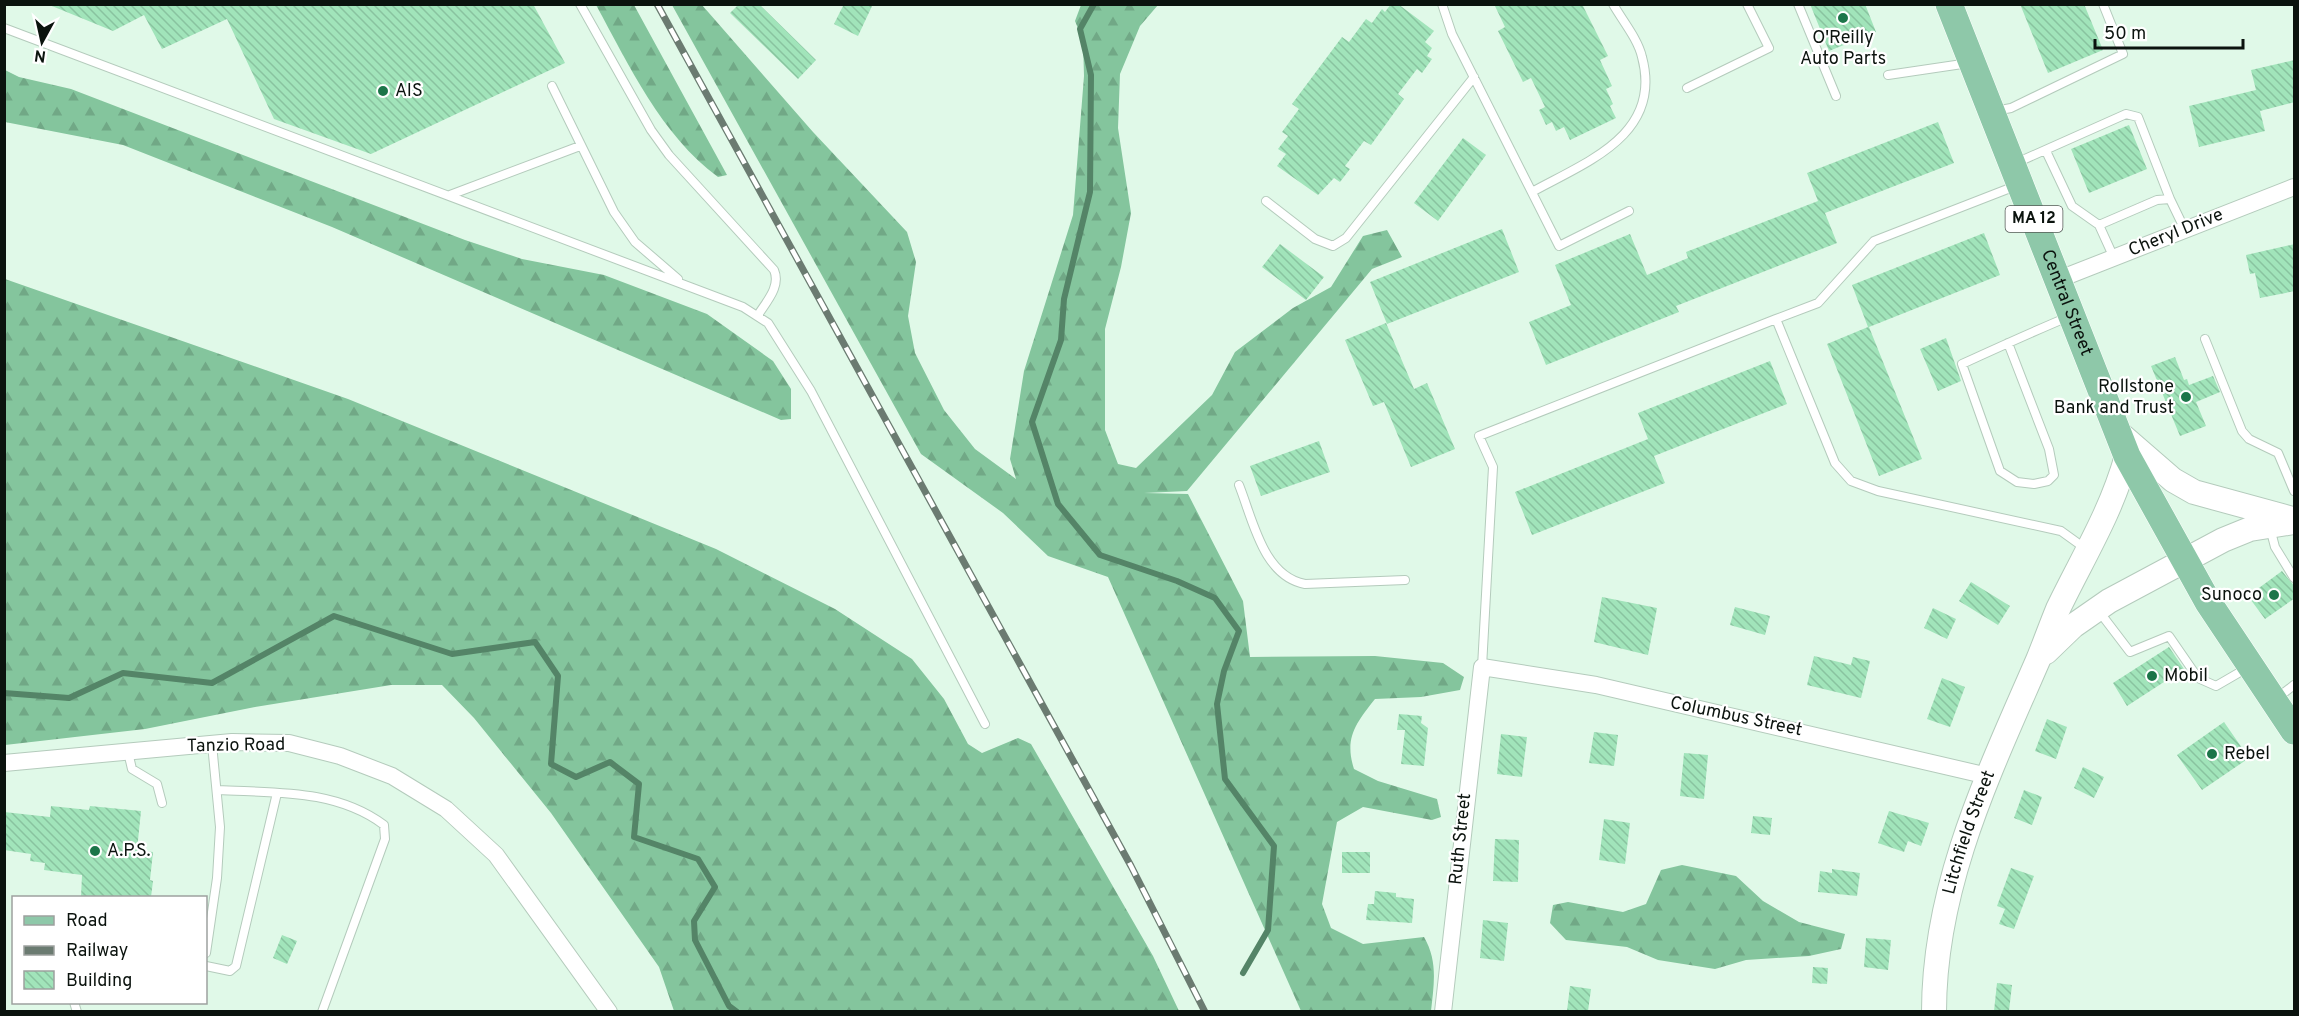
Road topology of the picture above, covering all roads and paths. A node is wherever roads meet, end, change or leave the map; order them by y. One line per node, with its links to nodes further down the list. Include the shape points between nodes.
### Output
1 (580, 4): 30 (lane, via 633,101 669,155 774,270 777,285)
2 (1442, 4): 11 (lane)
3 (1613, 4): 20 (lane, via 1642,56 1645,92 1638,117 1611,148)
4 (1747, 4): 13 (lane, via 1769,48)
5 (1798, 4): 14 (lane)
6 (1949, 4): 9 (main road, Central Street / MA 12)
7 (2103, 4): 15 (lane, via 2123,54 2011,108)
8 (4, 28): 21 (lane)
9 (1972, 62): 10 (lane); 15 (main road, Central Street / MA 12)
10 (1888, 75)
11 (1474, 77): 20 (lane); 23 (lane, via 1346,238 1333,246 1315,239)
12 (552, 86): 16 (lane)
13 (1688, 88)
14 (1836, 96)
15 (1992, 111): 18 (main road, Central Street / MA 12)
16 (580, 146): 21 (lane); 29 (lane, via 614,212 635,242)
17 (2046, 151): 18 (lane); 22 (lane, via 2100,123 2126,114 2138,117); 25 (lane, via 2072,206)
18 (2017, 174): 28 (main road, Central Street / MA 12); 32 (lane, via 1874,241 1818,303)
19 (2295, 187): 26 (street, Cheryl Drive)
20 (1532, 192): 24 (lane, via 1558,246)
21 (450, 195): 29 (lane)
22 (2170, 199): 25 (lane, via 2157,200); 26 (lane)
23 (1266, 201)
24 (1629, 211)
25 (2099, 225): 27 (lane)
26 (2185, 230): 27 (street, Cheryl Drive)
27 (2114, 258): 28 (street, Cheryl Drive)
28 (2057, 280): 31 (main road, Central Street / MA 12)
29 (682, 284): 30 (lane)
30 (758, 315): 49 (lane, via 781,340 811,391)
31 (2071, 316): 34 (lane); 35 (main road, Central Street / MA 12)
32 (1776, 319): 40 (lane, via 1834,463 1851,481 1878,491 2061,531); 47 (lane, via 1479,436 1493,467)
33 (2205, 339): 37 (lane, via 2242,430 2249,439 2278,453)
34 (2008, 343): 34 (lane, via 1962,364 2000,471 2018,482 2048,481 2054,475 2049,449)
35 (2123, 445): 38 (main road, Central Street, via 2194,492); 40 (main road, Litchfield Street, via 2110,510); 41 (main road, Central Street / MA 12)
36 (1239, 485): 43 (lane, via 1268,558 1289,580 1305,584)
37 (2295, 491)
38 (2295, 520): 39 (main road, Litchfield Street)
39 (2270, 525): 41 (main road, Litchfield Street, via 2223,540); 42 (lane, via 2275,547)
40 (2089, 551): 45 (main road, Litchfield Street, via 2058,610)
41 (2184, 561): 44 (main road, Litchfield Street); 46 (main road, Central Street / MA 12)
42 (2295, 578)
43 (1405, 580)
44 (2097, 609): 45 (main road, Litchfield Street, via 2062,634); 46 (lane, via 2130,652 2169,636 2198,678 2216,686)
45 (2037, 662): 54 (main road, Litchfield Street)
46 (2250, 666): 48 (main road, Central Street / MA 12)
47 (1482, 667): 54 (street, Columbus Street, via 1596,685); 62 (street, Ruth Street)
48 (2284, 693): 50 (main road, Central Street / MA 12)
49 (985, 724)
50 (2295, 731)
51 (212, 744): 52 (street, Tanzio Road); 55 (lane); 61 (street, Tanzio Road, via 289,743 340,756 392,776 446,809 496,855)
52 (128, 752): 53 (street, Tanzio Road); 57 (lane, via 132,769 157,784)
53 (4, 764)
54 (1988, 776): 63 (main road, Litchfield Street, via 1944,906)
55 (218, 790): 56 (lane); 58 (lane, via 219,852)
56 (277, 793): 59 (lane, via 236,966 230,971); 60 (lane, via 321,797 350,805 384,825 386,832)
57 (162, 803)
58 (207, 945)
59 (207, 966)
60 (322, 1011)
61 (609, 1011)
62 (1443, 1011)
63 (1934, 1011)

